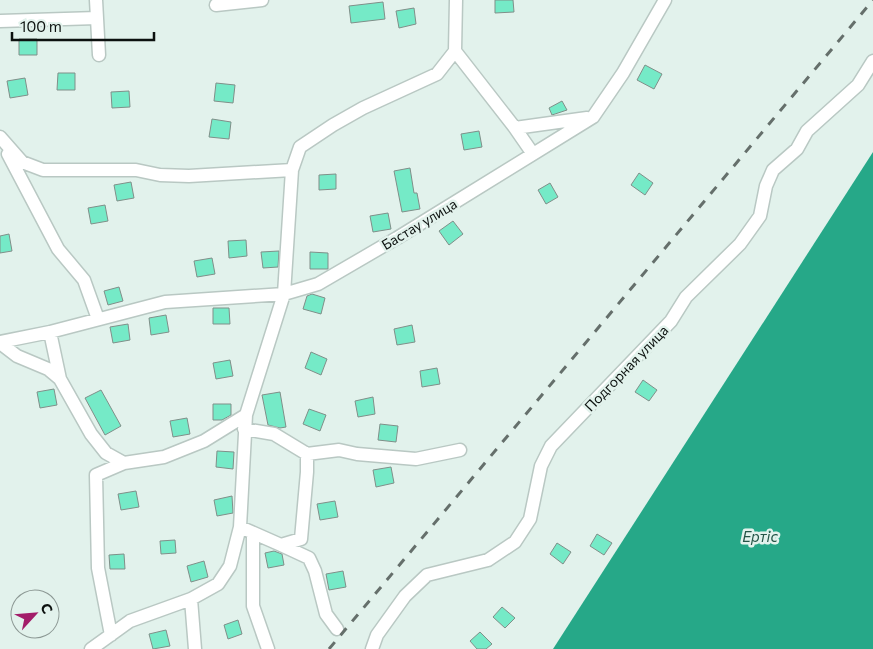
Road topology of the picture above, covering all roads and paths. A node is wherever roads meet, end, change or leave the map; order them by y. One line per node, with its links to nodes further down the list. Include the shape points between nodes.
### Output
1 (96, 0): 6 (street)
2 (262, 0): 5 (street)
3 (456, 0): 8 (street)
4 (665, 0): 11 (street, Бастау улица)
5 (216, 5)
6 (96, 18): 7 (street); 9 (street)
7 (0, 21)
8 (455, 51): 12 (street); 15 (street, via 437,74 364,108 300,147)
9 (99, 55)
10 (873, 61): 35 (street, Подгорная улица, via 858,85 807,131 797,149 773,170 760,216 740,244 686,297 671,321 552,446 541,466 530,520 515,542 488,560 426,575 405,596 377,635)
11 (593, 117): 12 (street); 14 (street, Бастау улица)
12 (515, 128): 14 (street)
13 (0, 137): 15 (street, via 22,162 43,170 136,170 189,176); 17 (street, via 58,249 84,280)
14 (533, 154): 16 (street, Бастау улица, via 318,284)
15 (292, 170): 16 (street)
16 (284, 294): 17 (street, Бастау улица, via 165,302); 21 (street)
17 (98, 319): 18 (street, Бастау улица)
18 (50, 332): 19 (street, Бастау улица); 20 (street)
19 (0, 342): 20 (street, via 17,356 48,369)
20 (60, 379): 25 (street, via 106,454)
21 (246, 415): 22 (street); 25 (street, via 204,441 164,457)
22 (244, 430): 24 (street, via 274,434); 26 (street)
23 (460, 450): 24 (street, via 416,459 339,450)
24 (307, 454): 28 (street, via 301,539)
25 (124, 463): 31 (street, via 96,475 98,568)
26 (240, 527): 27 (street); 29 (street, via 230,566 218,584)
27 (253, 534): 28 (street); 34 (street, via 253,606)
28 (281, 545): 30 (street, via 309,558 326,614)
29 (192, 599): 31 (street, via 130,621); 33 (street)
30 (337, 629)
31 (111, 634): 32 (street)
32 (91, 649)
33 (195, 649)
34 (268, 649)
35 (372, 649)

